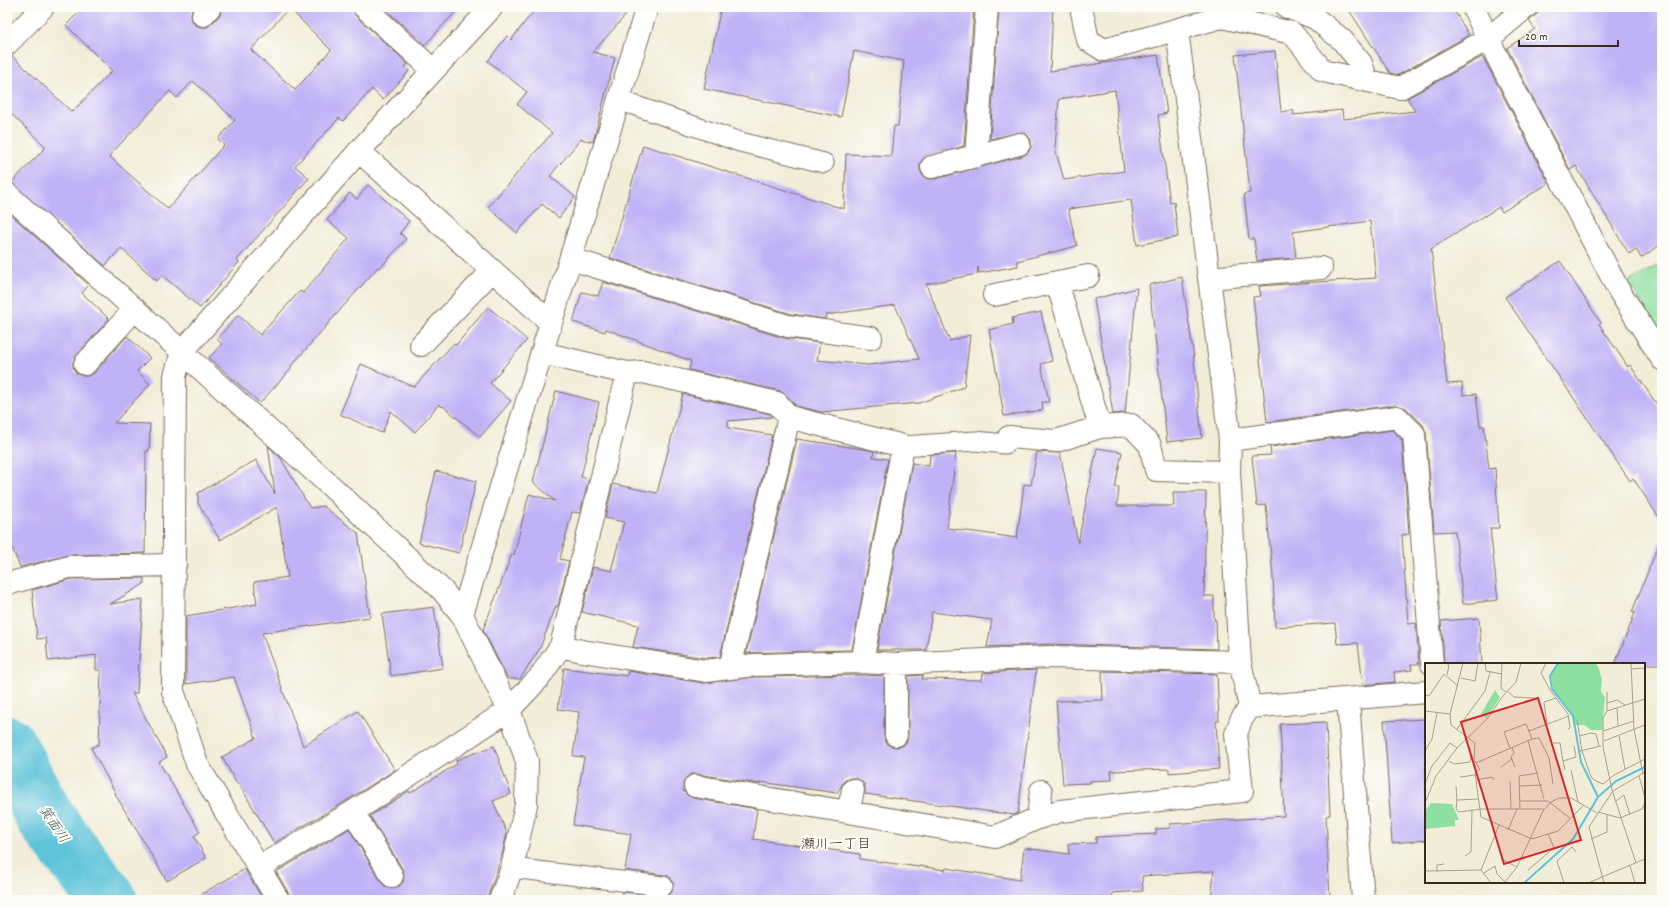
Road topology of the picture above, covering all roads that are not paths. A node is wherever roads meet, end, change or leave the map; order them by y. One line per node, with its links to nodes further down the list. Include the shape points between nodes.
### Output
1 (42, 7): 12 (street)
2 (364, 7): 13 (street)
3 (492, 7): 13 (street)
4 (647, 7): 15 (street)
5 (987, 7): 18 (street)
6 (1081, 7): 10 (street, via 1088,40 1104,50)
7 (1287, 7): 14 (street, via 1315,18 1342,40 1361,63)
8 (1473, 7): 11 (street)
9 (1526, 7): 11 (street)
10 (1177, 30): 14 (street, via 1222,17 1292,33 1323,71); 26 (street)
11 (1488, 39): 14 (street, via 1400,88); 35 (street, via 1618,289)
12 (7, 44)
13 (433, 70): 17 (street)
14 (1367, 81)
15 (619, 100): 19 (lane, via 740,142); 22 (street)
16 (1019, 144): 18 (street)
17 (359, 151): 24 (street); 33 (street)
18 (976, 156): 20 (street)
19 (824, 163)
20 (932, 168)
21 (7, 194): 29 (street)
22 (571, 259): 30 (street); 31 (street, via 788,326)
23 (1321, 268): 26 (street)
24 (492, 271): 30 (street); 32 (street)
25 (1088, 276): 27 (street)
26 (1209, 278): 41 (street)
27 (1057, 282): 28 (street); 39 (street)
28 (994, 295)
29 (135, 309): 33 (street); 36 (street)
30 (551, 323): 34 (street)
31 (871, 338)
32 (421, 346)
33 (182, 352): 44 (street, via 175,376); 46 (street, via 442,590)
34 (542, 353): 37 (street); 46 (street)
35 (1662, 359)
36 (85, 364)
37 (627, 373): 38 (street, via 644,372 777,403); 47 (street)
38 (789, 417): 42 (street); 52 (street)
39 (1100, 427): 40 (street, via 1056,441); 43 (street, via 1131,425 1150,445 1156,470)
40 (1009, 437): 42 (lane, via 1005,444 975,441)
41 (1230, 440): 43 (street); 50 (street, via 1397,417 1414,434)
42 (903, 446): 48 (street)
43 (1229, 472): 49 (street)
44 (175, 565): 45 (street, via 69,567); 64 (street, via 173,691 197,764)
45 (7, 584)
46 (462, 615): 56 (street)
47 (561, 646): 52 (street, via 706,671); 56 (street, via 539,678)
48 (862, 662): 51 (street); 52 (street, via 754,664)
49 (1240, 662): 51 (street, via 1049,657); 55 (street)
50 (1432, 663)
51 (896, 664): 57 (street)
52 (730, 668)
53 (1425, 692): 54 (street)
54 (1348, 700): 55 (street); 70 (street)
55 (1250, 708): 63 (street, via 1241,720 1236,734 1242,792 1060,811)
56 (509, 710): 61 (street); 65 (street, via 527,761 526,805)
57 (896, 735)
58 (695, 786): 62 (street)
59 (853, 790): 62 (street)
60 (1041, 791): 63 (street)
61 (353, 812): 64 (street); 66 (street)
62 (848, 812): 63 (street, via 995,837)
63 (1038, 818)
64 (259, 867): 68 (street)
65 (512, 868): 67 (lane); 69 (street)
66 (392, 876)
67 (663, 886)
68 (278, 900)
69 (500, 900)
70 (1363, 900)

